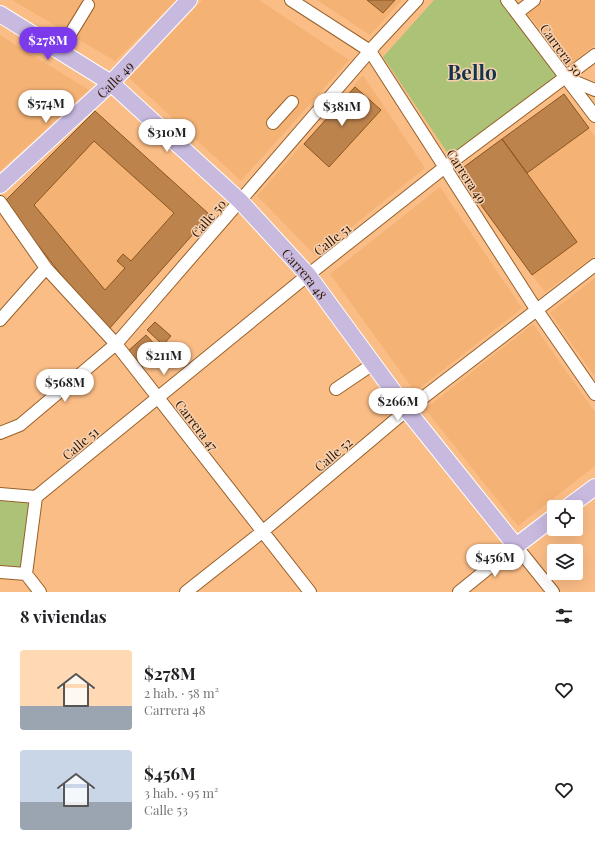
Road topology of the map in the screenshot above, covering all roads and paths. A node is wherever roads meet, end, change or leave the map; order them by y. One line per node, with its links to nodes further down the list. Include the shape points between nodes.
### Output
1 (189, 0): 13 (main road, Calle 49)
2 (291, 0): 10 (street, Carrera 49)
3 (417, 0): 10 (street, Calle 50)
4 (507, 0): 7 (street, Carrera 50)
5 (534, 0): 7 (street)
6 (88, 5): 9 (street)
7 (517, 13): 12 (street, Carrera 50)
8 (0, 14): 9 (main road, Carrera 48)
9 (60, 51): 13 (main road, Carrera 48)
10 (370, 51): 18 (street, Carrera 49); 21 (street, Calle 50)
11 (595, 55): 12 (street, Calle 51)
12 (565, 77): 14 (street); 16 (street, Carrera 50); 18 (street, Calle 51)
13 (111, 83): 19 (main road, Calle 49); 21 (main road, Carrera 48)
14 (595, 90)
15 (292, 102): 17 (street)
16 (595, 116)
17 (273, 123)
18 (445, 167): 24 (street, Calle 51); 25 (street, Carrera 49)
19 (0, 185)
20 (0, 202): 23 (street, Carrera 47)
21 (241, 202): 24 (main road, Carrera 48); 27 (street, Calle 50)
22 (595, 265): 25 (street, Calle 52)
23 (46, 268): 26 (street); 27 (street, Carrera 47)
24 (308, 275): 28 (main road, Carrera 48); 31 (street, Calle 51)
25 (536, 310): 30 (street, Carrera 49); 32 (street, Calle 52)
26 (0, 320)
27 (116, 344): 31 (street, Carrera 47); 33 (street, Calle 50, via 20,425)
28 (373, 364): 29 (street); 32 (main road, Carrera 48)
29 (336, 389)
30 (595, 394)
31 (157, 397): 36 (street, Calle 51); 39 (street, Carrera 47)
32 (407, 410): 39 (street, Calle 52); 40 (main road, Carrera 48)
33 (0, 433)
34 (595, 487): 37 (main road)
35 (0, 494): 36 (street)
36 (36, 497): 42 (street)
37 (577, 500)
38 (547, 523): 40 (main road)
39 (262, 532): 44 (street, Calle 52); 45 (street, Carrera 47)
40 (516, 546): 46 (street); 47 (street, Carrera 48)
41 (0, 572): 42 (street)
42 (26, 574): 43 (street)
43 (40, 592)
44 (186, 592)
45 (310, 592)
46 (458, 592)
47 (553, 592)

